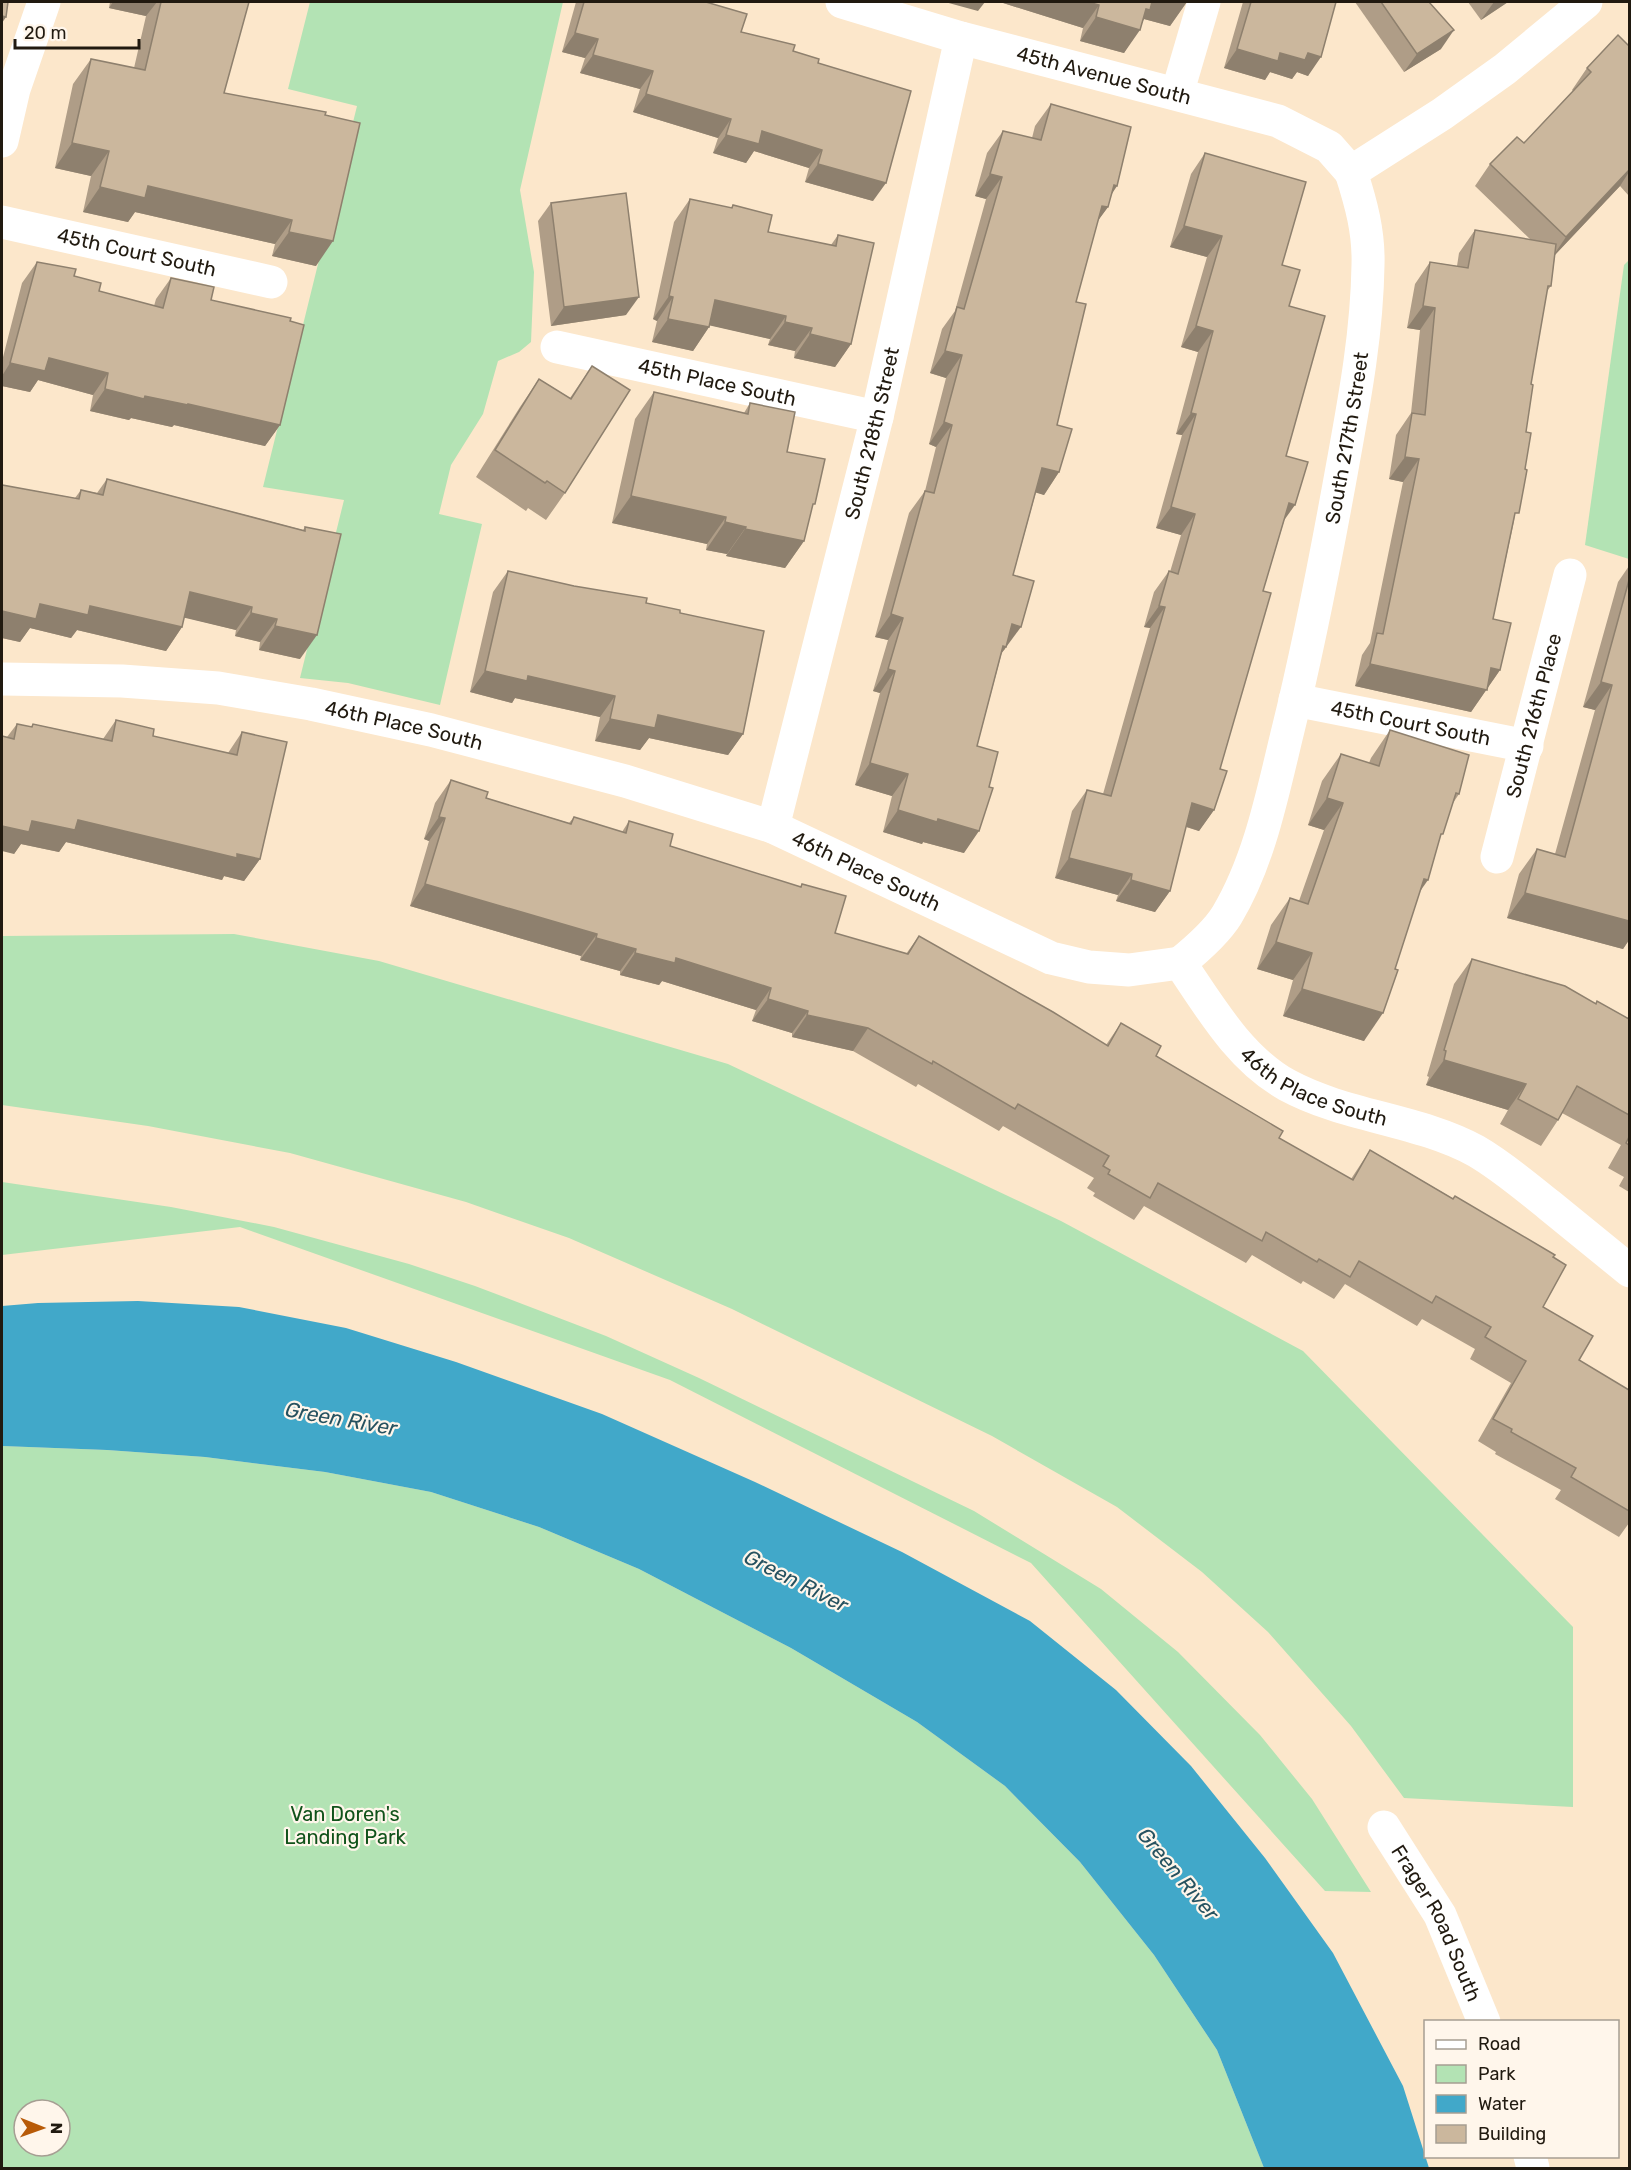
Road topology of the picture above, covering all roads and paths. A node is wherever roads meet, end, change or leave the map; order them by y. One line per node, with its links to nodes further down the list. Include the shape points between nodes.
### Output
1 (44, 2): 7 (street, via 14,90)
2 (842, 2): 5 (street, 45th Avenue South)
3 (1204, 2): 6 (street)
4 (1586, 2): 8 (street, via 1505,69)
5 (962, 38): 6 (street, 45th Avenue South); 12 (street, South 218th Street)
6 (1177, 94): 8 (street, 45th Avenue South, via 1278,121 1329,147)
7 (2, 141)
8 (1351, 172): 15 (street, South 217th Street, via 1367,232 1362,353 1326,562)
9 (2, 222): 10 (street, 45th Court South)
10 (271, 282)
11 (557, 347): 12 (street, 45th Place South)
12 (877, 417): 17 (street, South 218th Street)
13 (1570, 575): 16 (street, South 216th Place)
14 (2, 679): 17 (street, 46th Place South, via 207,687 311,704 443,733 625,781)
15 (1295, 700): 16 (street, 45th Court South); 19 (street, South 217th Street, via 1249,868 1226,916)
16 (1527, 746): 18 (street, South 216th Place)
17 (773, 827): 19 (street, 46th Place South, via 1051,958 1089,967 1129,970)
18 (1497, 857)
19 (1180, 963): 20 (street, 46th Place South, via 1232,1037 1286,1084 1314,1097 1442,1135 1475,1151 1504,1169)
20 (1629, 1271)
21 (1384, 1827): 22 (street, Frager Road South, via 1440,1915)
22 (1483, 2020)

